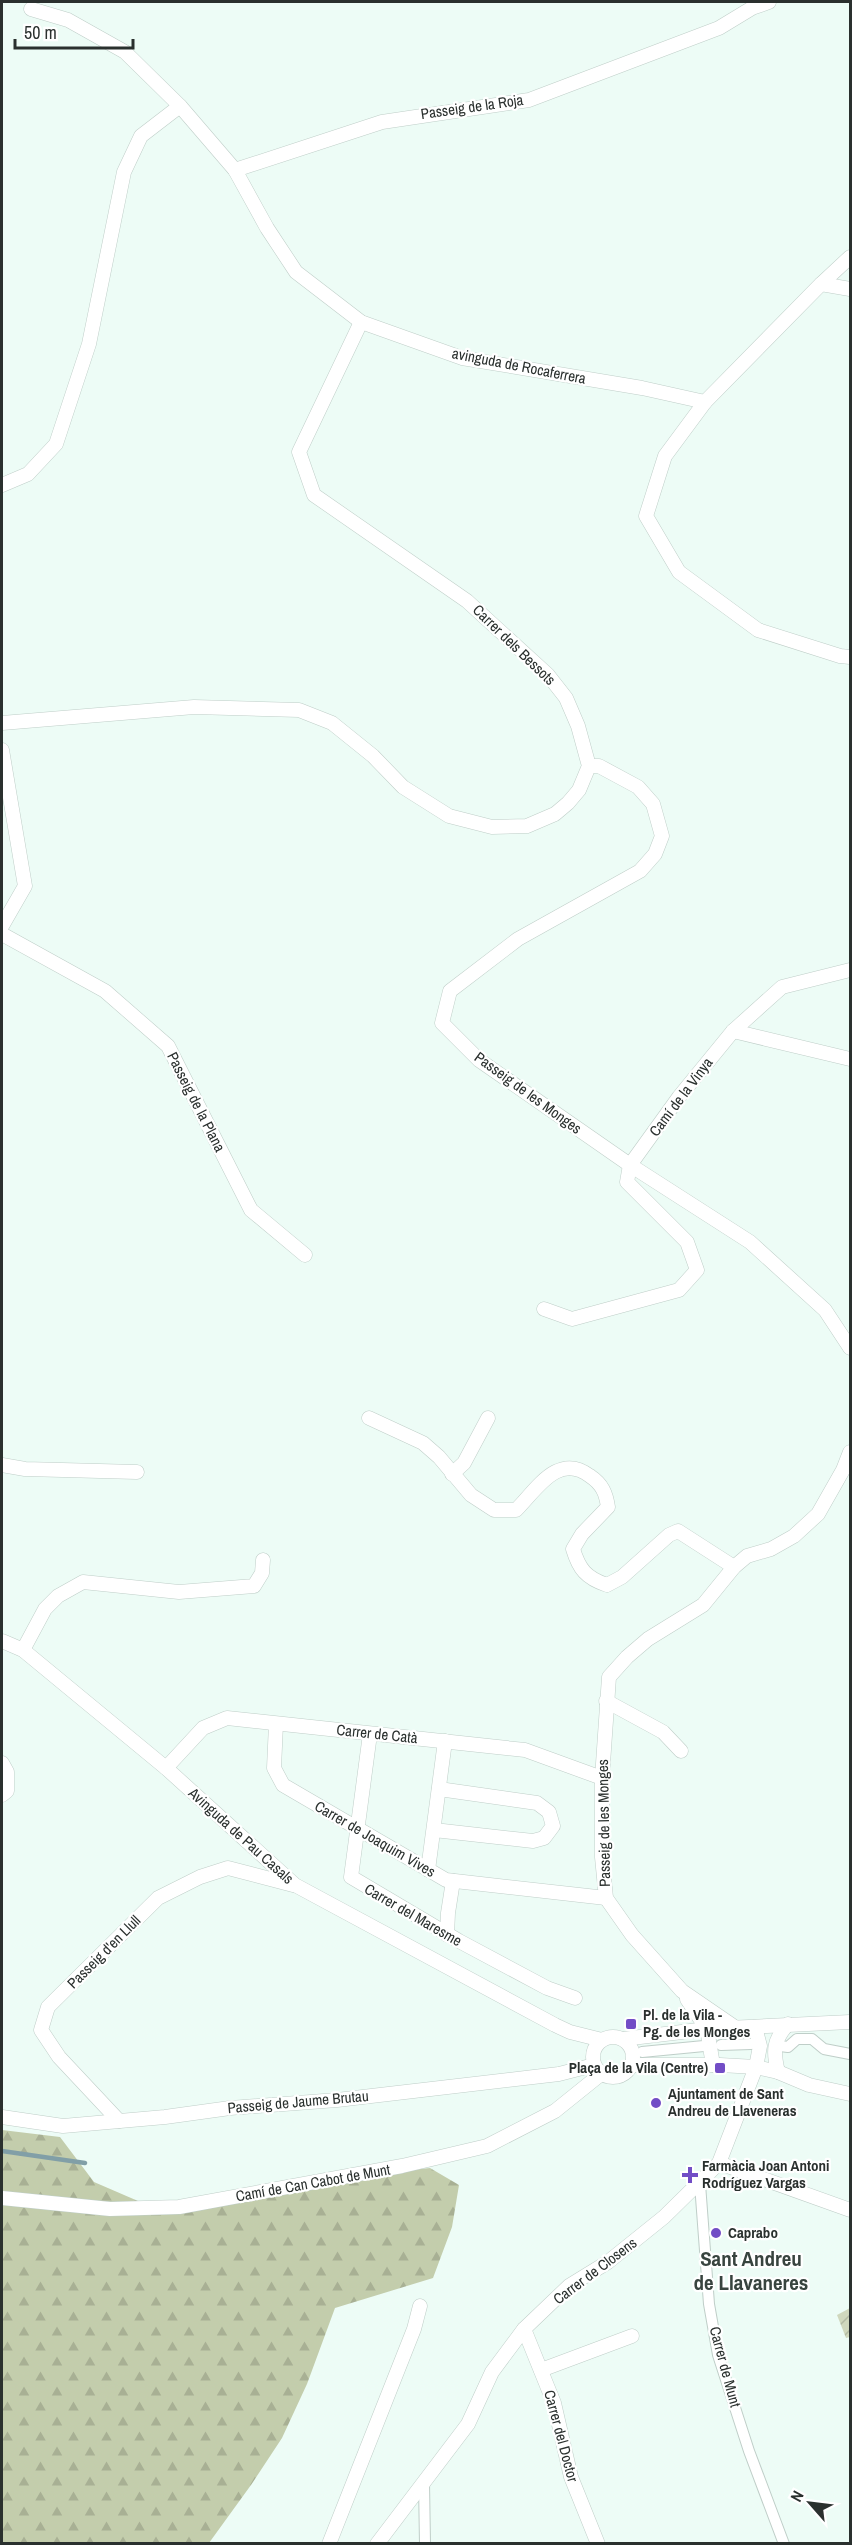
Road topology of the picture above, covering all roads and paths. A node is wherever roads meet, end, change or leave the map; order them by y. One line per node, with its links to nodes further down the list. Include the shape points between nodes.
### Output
1 (736, 2): 4 (street)
2 (769, 2): 4 (street, Passeig de la Roja)
3 (31, 9): 5 (street, avinguda de Rocaferrera, via 68,20 125,52)
4 (752, 9): 6 (street, Passeig de la Roja, via 719,28 529,100 382,122)
5 (180, 106): 6 (street, avinguda de Rocaferrera); 12 (street, via 141,136 124,172 89,344 56,444 28,474)
6 (235, 170): 10 (street, avinguda de Rocaferrera, via 296,272)
7 (850, 258): 8 (street)
8 (821, 284): 9 (street); 11 (street)
9 (850, 289)
10 (361, 322): 11 (street, avinguda de Rocaferrera, via 462,358); 16 (street, Carrer dels Bessots, via 299,452 314,495 467,601 548,675 566,698)
11 (705, 402): 13 (street, via 665,456 646,516 679,572 758,630)
12 (2, 485)
13 (850, 657)
14 (2, 723): 16 (street, via 194,707 299,711 332,723 403,787 449,816 492,827 527,826 555,814 579,790)
15 (2, 750): 17 (street, via 25,886)
16 (589, 766): 22 (street, Passeig de les Monges, via 599,766 638,787 654,804 662,836 655,854 639,871 518,939 450,991 442,1023 479,1060)
17 (2, 926)
18 (2, 934): 23 (street, Passeig de la Plana, via 105,991 168,1046 251,1210)
19 (850, 969): 20 (street, Camí de la Vinya, via 782,987)
20 (733, 1030): 21 (street); 22 (street, Camí de la Vinya)
21 (850, 1059)
22 (630, 1165): 24 (street, via 627,1182 687,1242 697,1270 679,1290 572,1319); 25 (street, Passeig de les Monges, via 750,1242 825,1310)
23 (305, 1255)
24 (544, 1309)
25 (850, 1348)
26 (369, 1418): 31 (street, via 423,1443)
27 (488, 1419): 31 (street, via 464,1463)
28 (850, 1452): 33 (street, Passeig de les Monges, via 818,1514 794,1536 747,1556)
29 (2, 1465): 30 (street, via 25,1470)
30 (137, 1472)
31 (452, 1474): 33 (street, via 471,1495 494,1510 516,1510 554,1472 565,1467 577,1467 592,1477 606,1493 608,1507 573,1549 577,1563 592,1580 607,1585 678,1531)
32 (263, 1560): 35 (street, via 262,1573 254,1586 236,1589 179,1592 83,1582 58,1596 45,1609)
33 (734, 1567): 36 (street, Passeig de les Monges, via 703,1605 627,1657 609,1677)
34 (2, 1641): 35 (street, Avinguda de Pau Casals)
35 (23, 1650): 42 (street, Avinguda de Pau Casals)
36 (606, 1701): 40 (street, via 663,1732); 43 (street, Passeig de les Monges)
37 (276, 1724): 38 (street, Carrer de Catà); 42 (street, Carrer de Catà, via 227,1718 203,1728); 46 (street, Carrer de Joaquim Vives, via 274,1768 283,1785)
38 (370, 1734): 39 (street, Carrer de Catà); 46 (street, Carrer del Maresme)
39 (445, 1741): 43 (street, Carrer de Catà, via 525,1750); 44 (street)
40 (681, 1751)
41 (2, 1763): 45 (street, via 7,1772 7,1791)
42 (166, 1768): 50 (street, Avinguda de Pau Casals)
43 (602, 1778): 51 (street, Passeig de les Monges)
44 (439, 1789): 47 (street); 47 (street, via 537,1803 549,1812 553,1826 544,1838 533,1841)
45 (2, 1795)
46 (356, 1828): 48 (street, Carrer de Joaquim Vives); 52 (street, Carrer del Maresme, via 350,1872 354,1881)
47 (434, 1830): 48 (street)
48 (428, 1870): 49 (street, Carrer de Joaquim Vives)
49 (453, 1881): 51 (street, Carrer de Joaquim Vives); 52 (street)
50 (295, 1885): 61 (street, Avinguda de Pau Casals, via 555,2025); 75 (street, Passeig d'en Llull, via 228,1868 200,1877 158,1898 48,2007 41,2030 59,2056)
51 (606, 1898): 53 (street, Passeig de les Monges, via 632,1935)
52 (447, 1935): 54 (street, Carrer del Maresme, via 547,1988)
53 (682, 1991): 58 (street, Passeig de les Monges); 59 (street, Passeig de les Monges)
54 (575, 1998)
55 (850, 2022): 56 (street)
56 (788, 2024): 57 (street); 72 (street, via 775,2042)
57 (755, 2027): 58 (street); 70 (street, via 760,2046)
58 (736, 2028): 59 (street)
59 (707, 2029): 60 (street); 69 (street, Passeig de les Monges)
60 (623, 2039): 61 (street, via 615,2036); 68 (street, via 633,2050)
61 (602, 2040): 71 (street, via 593,2052)
62 (751, 2044): 63 (street)
63 (721, 2045)
64 (704, 2046): 66 (street)
65 (780, 2046): 67 (street, via 788,2047 797,2039 812,2039 824,2049)
66 (642, 2052)
67 (850, 2054)
68 (632, 2065): 69 (street); 71 (street, via 615,2078)
69 (713, 2065): 70 (street)
70 (756, 2067): 72 (street); 76 (street)
71 (598, 2070): 75 (street, Passeig de Jaume Brutau); 78 (street, Camí de Can Cabot de Munt, via 555,2112 487,2146 402,2166 179,2207 110,2209)
72 (778, 2072): 73 (street, via 809,2085)
73 (850, 2094)
74 (2, 2116): 75 (street, Passeig de Jaume Brutau, via 63,2126)
75 (119, 2121)
76 (719, 2163): 77 (street, Carrer de Closens); 79 (street)
77 (700, 2184): 81 (street, Carrer de Closens, via 608,2262 569,2286); 89 (street, Carrer de Munt, via 709,2304 718,2355)
78 (2, 2198)
79 (850, 2210)
80 (420, 2306): 85 (street)
81 (524, 2329): 83 (street, Carrer del Doctor); 84 (street, Carrer de Closens, via 492,2372 468,2424)
82 (632, 2336): 83 (street)
83 (541, 2370): 88 (street, Carrer del Doctor, via 554,2403 571,2477)
84 (424, 2483): 86 (street, Carrer de Closens); 87 (street)
85 (328, 2544)
86 (377, 2544)
87 (425, 2544)
88 (598, 2544)
89 (784, 2544)

